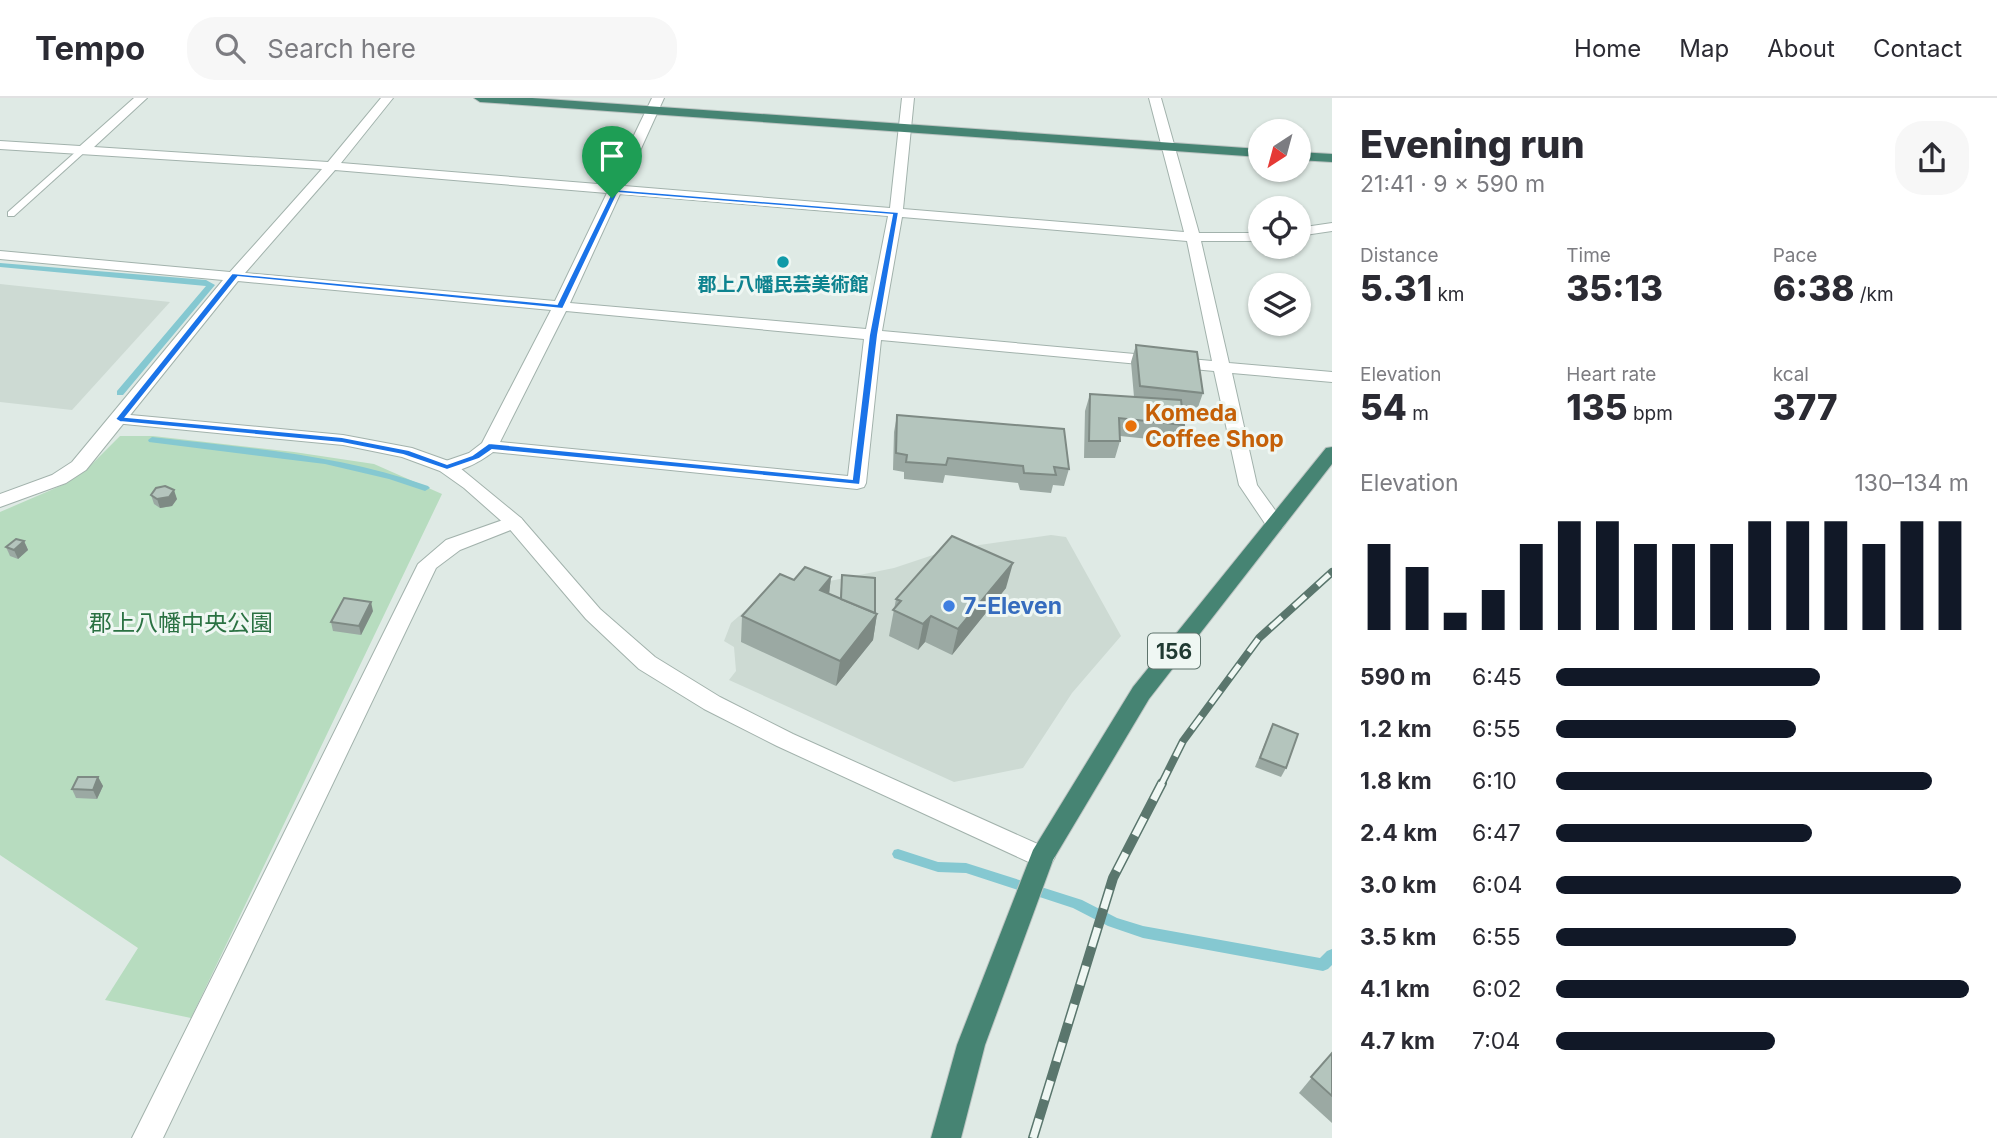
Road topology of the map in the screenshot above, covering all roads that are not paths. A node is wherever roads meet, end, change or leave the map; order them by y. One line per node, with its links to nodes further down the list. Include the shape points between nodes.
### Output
1 (141, 98): 10 (street)
2 (387, 98): 14 (street)
3 (480, 98): 6 (highway)
4 (908, 98): 7 (street)
5 (1155, 98): 9 (street)
6 (655, 104): 7 (highway); 15 (street)
7 (906, 129): 9 (highway); 16 (street)
8 (0, 145): 10 (street)
9 (1168, 148): 11 (highway); 20 (street)
10 (83, 150): 14 (street); 17 (lane)
11 (1248, 152)
12 (1311, 157): 13 (highway)
13 (1332, 158)
14 (332, 166): 15 (street); 23 (street)
15 (616, 191): 16 (street); 24 (street)
16 (896, 213): 20 (street); 25 (street)
17 (10, 214)
18 (1332, 227): 19 (street)
19 (1311, 231)
20 (1193, 237): 21 (street); 26 (street)
21 (1248, 237)
22 (0, 255): 23 (street)
23 (235, 275): 24 (street); 28 (street)
24 (560, 307): 25 (street); 29 (street)
25 (873, 335): 26 (street); 29 (street, via 857,483)
26 (1221, 366): 27 (street); 34 (street, via 1248,485)
27 (1332, 377)
28 (120, 419): 31 (street, via 342,440 406,452); 32 (street, via 79,466 59,479)
29 (489, 446): 31 (street, via 475,457)
30 (1332, 452): 34 (highway, 156)
31 (447, 467): 33 (street)
32 (0, 501)
33 (514, 522): 35 (street, via 593,614 647,663 785,740); 36 (street, via 453,545 428,564 340,752)
34 (1275, 524): 35 (highway, 156, via 1141,692)
35 (1040, 862): 37 (highway, 156, via 971,1045)
36 (147, 1138)
37 (946, 1138)

